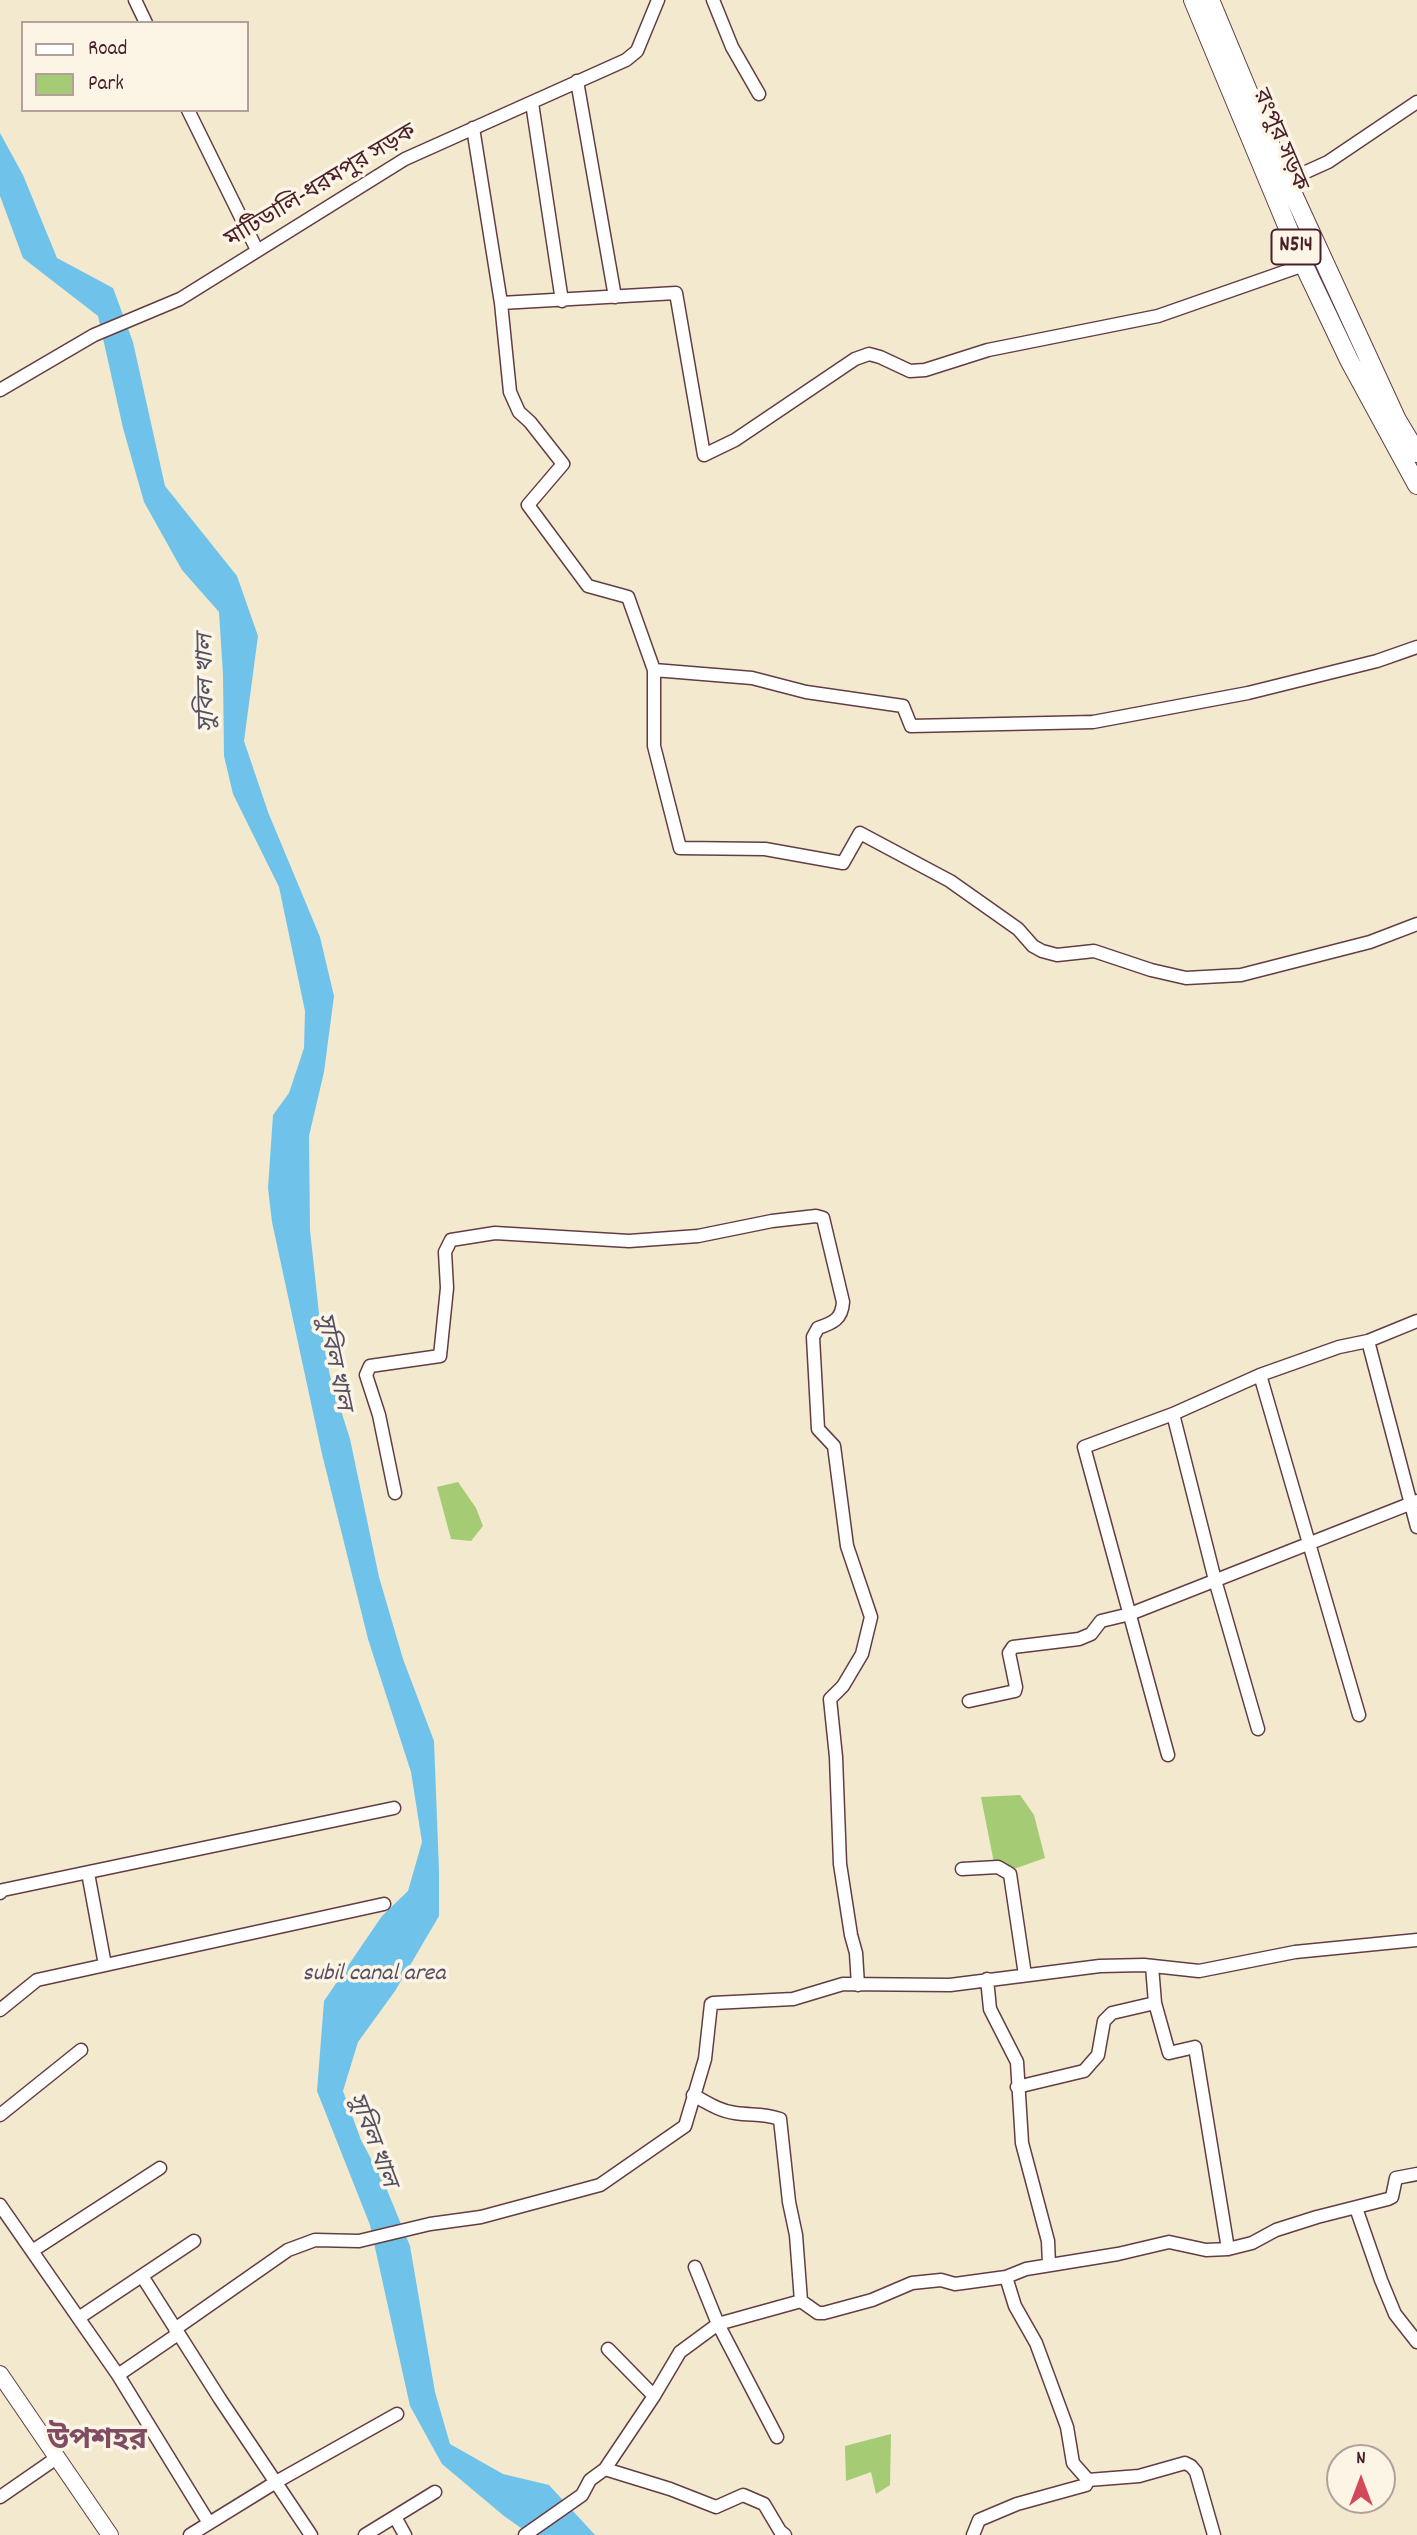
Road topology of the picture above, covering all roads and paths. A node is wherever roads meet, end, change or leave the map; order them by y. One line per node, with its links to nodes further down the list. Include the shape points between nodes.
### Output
1 (135, 0): 6 (street)
2 (658, 0): 7 (street, মাটিডালি-ধরমপুর সড়ক, via 636,51)
3 (713, 0): 8 (street, via 732,47)
4 (1193, 0): 15 (highway, রংপুর সড়ক / N514)
5 (1210, 0): 13 (highway, রংপুর সড়ক / N514)
6 (145, 21)
7 (577, 81): 10 (street, মাটিডালি-ধরমপুর সড়ক); 16 (street)
8 (759, 94)
9 (1417, 102): 13 (street, via 1328,162)
10 (532, 103): 12 (street, মাটিডালি-ধরমপুর সড়ক); 17 (street)
11 (189, 112): 14 (street)
12 (473, 128): 14 (street, মাটিডালি-ধরমপুর সড়ক, via 405,159); 18 (street)
13 (1286, 181): 20 (highway, রংপুর সড়ক / N514, via 1397,420)
14 (257, 250): 19 (street, মাটিডালি-ধরমপুর সড়ক, via 180,299 94,335)
15 (1304, 265): 16 (street, via 1158,316 988,350 925,370 910,371 869,354 704,455 676,293); 21 (highway, রংপুর সড়ক / N514)
16 (615, 297): 17 (street)
17 (562, 301): 18 (street)
18 (501, 303): 23 (street, via 510,392 519,412 563,464 528,505 588,586 628,597)
19 (0, 390)
20 (1417, 453)
21 (1417, 485)
22 (1417, 647): 23 (street, via 1248,693 1093,722 911,726 902,706 806,692 752,678)
23 (654, 670): 24 (street, via 654,746 680,848 765,849 843,863 860,833 950,881 1042,951 1057,955 1094,951 1186,978 1241,975 1370,942)
24 (1417, 924)
25 (1417, 1321): 26 (street)
26 (1368, 1341): 27 (street); 30 (street)
27 (1260, 1375): 28 (street); 32 (street)
28 (1173, 1414): 33 (street); 34 (street, via 1084,1447)
29 (396, 1493): 49 (street, via 366,1375 370,1366 440,1356 447,1288 445,1252 451,1240 495,1233 629,1241 698,1236 816,1216 823,1219 843,1302 833,1323 818,1328 813,1336 818,1429 834,1446 847,1546 871,1617 862,1654 830,1699 840,1864)
30 (1413, 1502): 31 (street); 32 (street)
31 (1417, 1527)
32 (1309, 1543): 33 (street); 36 (street)
33 (1215, 1580): 34 (street); 37 (street)
34 (1130, 1614): 35 (street, via 1101,1621 1091,1634 1079,1639 1013,1647 1009,1653 1015,1691); 38 (street)
35 (969, 1701)
36 (1359, 1715)
37 (1258, 1729)
38 (1168, 1755)
39 (394, 1808): 41 (street)
40 (961, 1869): 47 (street, via 998,1867 1010,1874)
41 (88, 1872): 42 (street); 45 (street)
42 (0, 1893)
43 (384, 1904): 45 (street)
44 (1417, 1940): 46 (street, via 1295,1952 1199,1971)
45 (105, 1965): 51 (street, via 37,1980)
46 (1152, 1966): 47 (street, via 1100,1966); 50 (street)
47 (1025, 1975): 48 (street)
48 (987, 1979): 49 (street, via 950,1985); 53 (street, via 990,2009 1017,2062)
49 (858, 1984): 54 (street, via 829,1986 793,1999 711,2004 705,2059)
50 (1154, 2003): 53 (street, via 1112,2013 1104,2021 1098,2054 1084,2071); 61 (street, via 1169,2053 1195,2047)
51 (0, 2010)
52 (80, 2050): 55 (street)
53 (1017, 2087): 63 (street, via 1022,2143 1048,2241)
54 (693, 2095): 67 (street, via 734,2113 764,2113 780,2119); 70 (street, via 685,2126 600,2185 492,2214 359,2241 315,2240 288,2250)
55 (0, 2115)
56 (160, 2168): 62 (street)
57 (1417, 2174): 59 (street, via 1396,2178 1392,2197)
58 (0, 2205): 62 (street)
59 (1356, 2208): 61 (street); 71 (street, via 1395,2314)
60 (194, 2241): 65 (street)
61 (1228, 2249): 63 (street, via 1206,2250 1170,2242)
62 (33, 2250): 68 (street)
63 (1049, 2265): 66 (street)
64 (695, 2267): 69 (street)
65 (142, 2276): 68 (street); 70 (street)
66 (1006, 2277): 67 (street, via 955,2284 941,2280 912,2283 824,2313); 80 (street, via 1067,2427 1073,2463)
67 (801, 2301): 69 (street)
68 (80, 2317): 74 (street)
69 (718, 2324): 75 (street, via 680,2352); 77 (street)
70 (176, 2332): 74 (street); 81 (street)
71 (1417, 2342)
72 (608, 2350): 75 (street)
73 (0, 2374): 78 (main road)
74 (118, 2375): 85 (street)
75 (654, 2396): 79 (street)
76 (397, 2414): 81 (street)
77 (777, 2437)
78 (58, 2457): 83 (street); 86 (main road)
79 (605, 2469): 91 (street, via 590,2480 582,2495); 92 (street, via 716,2507 743,2494 764,2504)
80 (1088, 2480): 93 (street, via 1086,2485 979,2520); 94 (street, via 1122,2479 1185,2463 1196,2472)
81 (276, 2482): 85 (street); 88 (street)
82 (435, 2492): 84 (street)
83 (0, 2497)
84 (395, 2517): 89 (street); 90 (street)
85 (209, 2523): 87 (street)
86 (110, 2535)
87 (190, 2535)
88 (311, 2535)
89 (365, 2535)
90 (405, 2535)
91 (524, 2535)
92 (785, 2535)
93 (973, 2535)
94 (1214, 2535)

